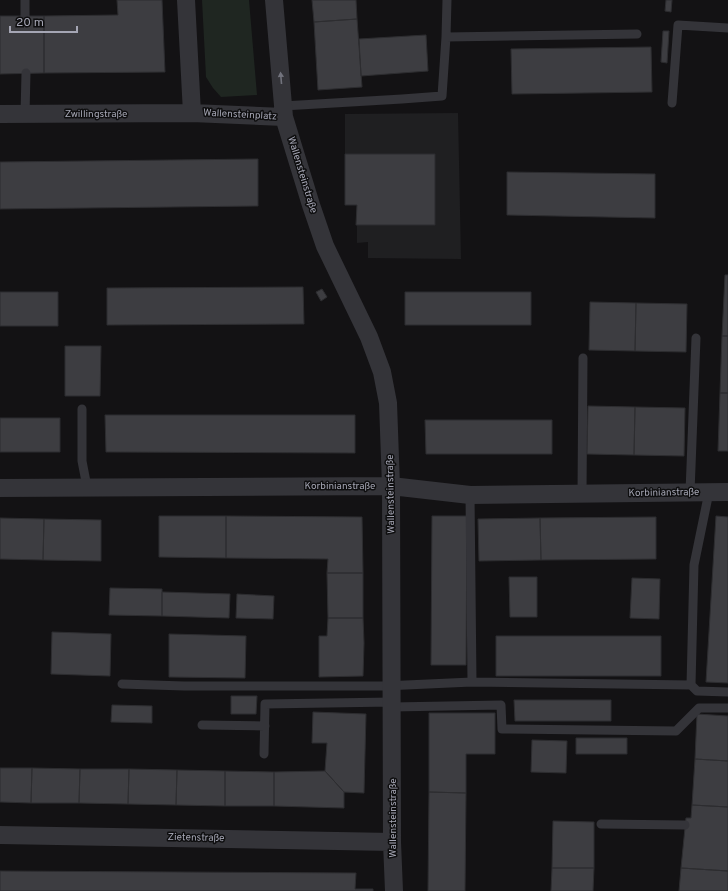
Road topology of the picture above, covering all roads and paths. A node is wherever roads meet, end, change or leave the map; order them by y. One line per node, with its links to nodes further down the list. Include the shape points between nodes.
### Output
1 (25, 0): 5 (lane)
2 (186, 0): 12 (street, Wallensteinplatz)
3 (274, 0): 11 (street, Wallensteinplatz, one-way to 3)
4 (447, 0): 8 (lane)
5 (25, 16)
6 (728, 28): 10 (lane, via 678,25)
7 (637, 34): 8 (lane)
8 (446, 37): 11 (lane, via 442,96)
9 (26, 73): 14 (lane)
10 (672, 102)
11 (284, 111): 12 (street, Wallensteinplatz); 18 (street, Wallensteinstraße, via 310,205 325,246 369,337 382,372 389,408)
12 (192, 113): 14 (street, Zwillingstraße)
13 (0, 114): 14 (street, Zwillingstraße)
14 (25, 114)
15 (696, 338): 21 (lane)
16 (583, 358): 24 (lane)
17 (82, 410): 19 (lane, via 82,462)
18 (391, 486): 19 (street, Korbinianstraße); 25 (street, Korbinianstraße); 30 (street, Wallensteinstraße)
19 (86, 487): 20 (street, Korbinianstraße)
20 (0, 488)
21 (690, 492): 22 (street, Korbinianstraße); 24 (street, Korbinianstraße)
22 (709, 492): 23 (street, Korbinianstraße); 28 (lane, via 694,565)
23 (728, 492)
24 (582, 494): 25 (street, Korbinianstraße)
25 (470, 495): 26 (lane)
26 (472, 682): 28 (lane); 30 (lane)
27 (122, 684): 30 (lane)
28 (691, 685): 29 (lane, via 697,691)
29 (728, 692)
30 (392, 698): 31 (lane, via 501,705 502,729 676,731 698,708); 33 (lane, via 265,704); 38 (street, Wallensteinstraße)
31 (728, 708)
32 (202, 725): 33 (lane)
33 (265, 726): 34 (lane)
34 (264, 754)
35 (601, 824): 36 (lane)
36 (685, 825)
37 (0, 834): 38 (street, Zietenstraße)
38 (392, 842): 39 (street, Wallensteinstraße)
39 (394, 891)

